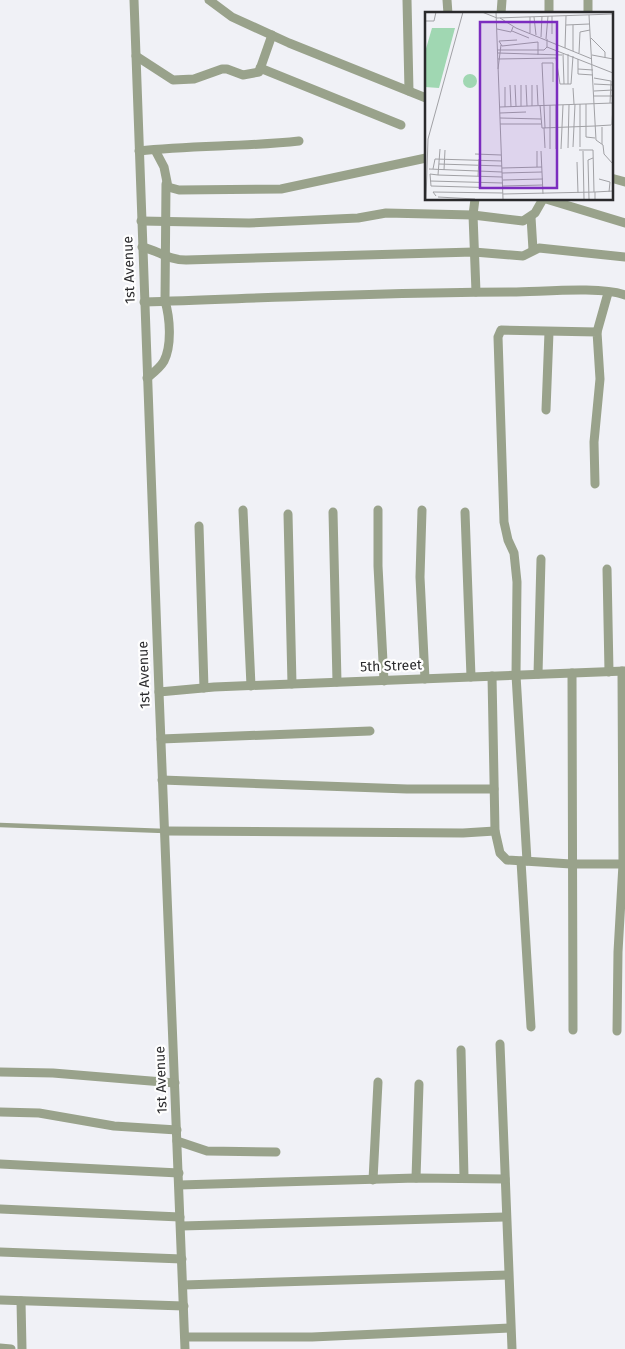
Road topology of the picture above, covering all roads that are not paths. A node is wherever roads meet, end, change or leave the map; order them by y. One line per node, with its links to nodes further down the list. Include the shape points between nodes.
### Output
1 (134, 0): 5 (street, 1st Avenue)
2 (208, 0): 4 (street, via 232,17)
3 (407, 0): 7 (street)
4 (272, 35): 6 (street); 7 (street)
5 (136, 56): 6 (street, via 173,80 194,79 227,69 256,74); 12 (street, 1st Avenue)
6 (260, 68): 9 (street)
7 (409, 91): 8 (street)
8 (425, 98)
9 (401, 125)
10 (299, 141): 11 (street)
11 (155, 150): 12 (street); 16 (street, via 164,168)
12 (139, 151): 22 (street, 1st Avenue)
13 (425, 158): 16 (street, via 281,189 179,190)
14 (612, 178): 15 (street)
15 (625, 182)
16 (166, 184): 23 (street)
17 (475, 200): 20 (street)
18 (543, 200): 21 (street)
19 (547, 200): 24 (street)
20 (473, 215): 21 (street, via 523,221); 23 (street, via 386,213 315,220); 27 (street)
21 (531, 217): 26 (street)
22 (141, 221): 23 (street); 25 (street, 1st Avenue)
23 (165, 222): 28 (street)
24 (625, 223)
25 (142, 247): 28 (street); 34 (street, 1st Avenue)
26 (533, 250): 27 (street, via 523,256); 29 (street)
27 (474, 252): 28 (street, via 221,261 174,260); 30 (street)
28 (165, 256): 33 (street)
29 (625, 257)
30 (476, 292): 31 (street); 33 (street)
31 (608, 293): 32 (street); 36 (street)
32 (625, 295)
33 (165, 301): 34 (street); 37 (street, via 168,324 164,361)
34 (144, 302): 37 (street, 1st Avenue)
35 (549, 332): 36 (street); 38 (street); 53 (street, via 503,330 498,335 504,522 514,553 517,582)
36 (597, 332): 39 (street, via 600,379 594,442)
37 (147, 378): 62 (street, 1st Avenue)
38 (546, 410)
39 (595, 484)
40 (243, 510): 60 (street)
41 (378, 510): 57 (street)
42 (422, 510): 56 (street, via 420,577)
43 (333, 512): 58 (street)
44 (466, 512): 55 (street)
45 (288, 514): 59 (street)
46 (199, 526): 61 (street)
47 (541, 559): 52 (street)
48 (607, 569): 50 (street)
49 (623, 671): 50 (street, 5th Street); 72 (street)
50 (609, 672): 51 (street, 5th Street)
51 (572, 673): 52 (street, 5th Street); 71 (street)
52 (538, 674): 53 (street, 5th Street)
53 (516, 675): 54 (street, 5th Street); 70 (street)
54 (492, 676): 55 (street, 5th Street); 66 (street)
55 (470, 677): 56 (street, 5th Street)
56 (425, 679): 57 (street, 5th Street)
57 (384, 680): 58 (street, 5th Street)
58 (337, 682): 59 (street, 5th Street)
59 (292, 684): 60 (street, 5th Street)
60 (251, 686): 61 (street, 5th Street)
61 (204, 688): 62 (street, 5th Street)
62 (158, 692): 64 (street, 1st Avenue)
63 (370, 731): 64 (street)
64 (160, 739): 65 (street, 1st Avenue)
65 (162, 780): 66 (street, via 416,790); 68 (street, 1st Avenue)
66 (494, 789): 69 (street)
67 (0, 825): 68 (lane)
68 (165, 831): 69 (street, via 463,834); 79 (street, 1st Avenue)
69 (495, 831): 70 (street, via 500,853 507,860)
70 (524, 861): 71 (street); 73 (street)
71 (571, 864): 72 (street); 74 (street)
72 (624, 864): 75 (street)
73 (531, 1027)
74 (572, 1030)
75 (617, 1031)
76 (500, 1044): 90 (street)
77 (461, 1050): 88 (street)
78 (0, 1072): 79 (street, via 53,1072)
79 (175, 1082): 83 (street, 1st Avenue)
80 (378, 1082): 91 (street)
81 (418, 1084): 89 (street)
82 (0, 1112): 83 (street, via 39,1113 114,1126)
83 (177, 1130): 84 (street, 1st Avenue)
84 (177, 1141): 85 (street, via 208,1151); 87 (street, 1st Avenue)
85 (276, 1152)
86 (0, 1164): 87 (street)
87 (178, 1173): 92 (street, 1st Avenue)
88 (464, 1177): 89 (street); 90 (street)
89 (416, 1178): 91 (street)
90 (505, 1178): 94 (street)
91 (373, 1180): 92 (street)
92 (179, 1186): 95 (street, 1st Avenue)
93 (0, 1209): 95 (street)
94 (505, 1217): 95 (street); 98 (street)
95 (180, 1222): 97 (street, 1st Avenue)
96 (0, 1252): 97 (street)
97 (182, 1260): 99 (street, 1st Avenue)
98 (508, 1275): 99 (street); 103 (street)
99 (183, 1285): 102 (street, 1st Avenue)
100 (0, 1300): 101 (street)
101 (21, 1301): 102 (street); 107 (street)
102 (184, 1306): 104 (street, 1st Avenue)
103 (510, 1328): 104 (street, via 312,1337); 109 (street)
104 (185, 1337): 108 (street, 1st Avenue)
105 (0, 1348): 106 (street)
106 (11, 1349)
107 (22, 1349)
108 (185, 1349)
109 (512, 1349)

